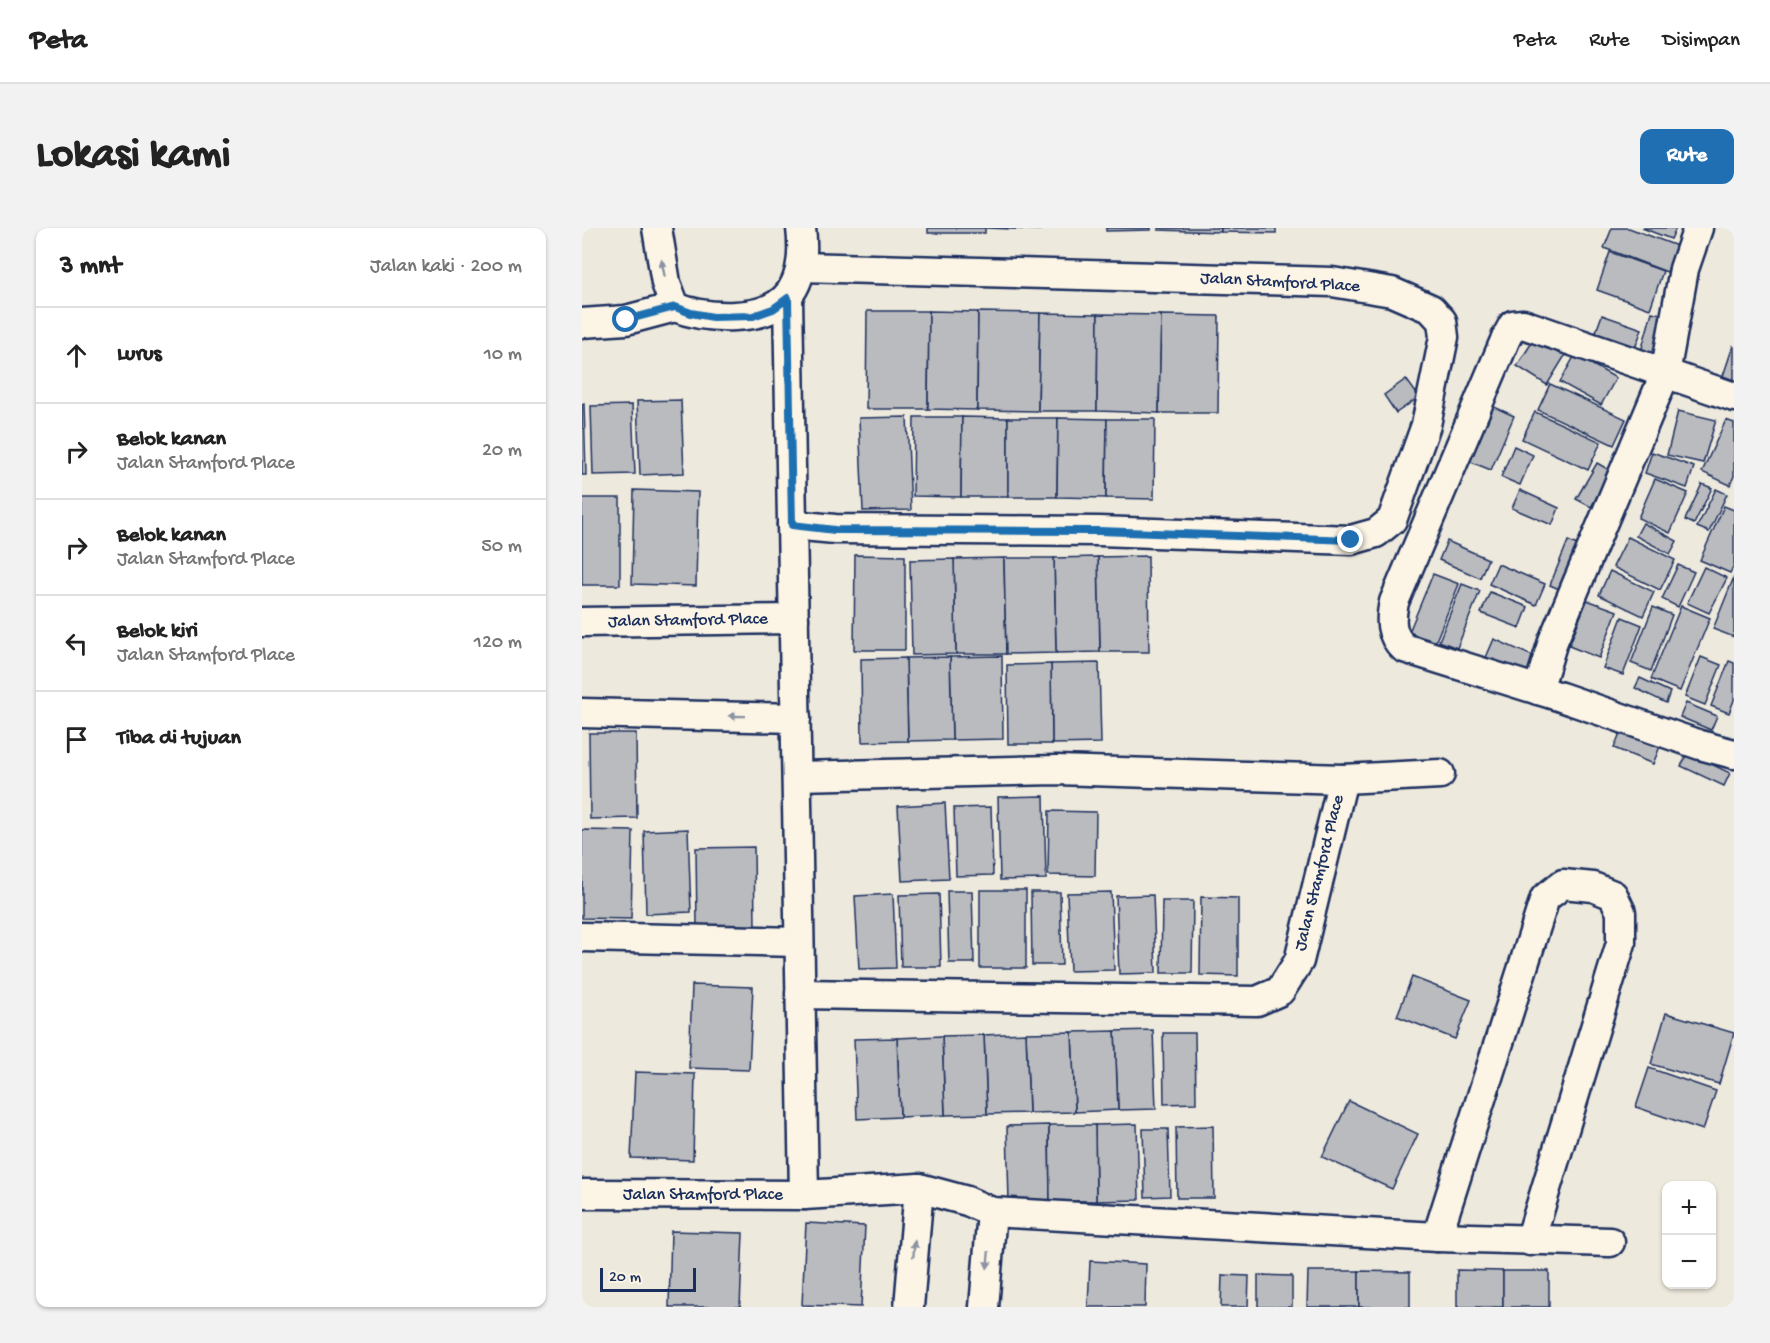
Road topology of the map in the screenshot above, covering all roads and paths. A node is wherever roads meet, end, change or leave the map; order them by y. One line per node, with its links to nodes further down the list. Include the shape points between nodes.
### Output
1 (657, 228): 6 (street, one-way to 1, via 666,284)
2 (801, 228): 4 (street, Jalan Stamford Place)
3 (1698, 228): 8 (street, via 1684,269)
4 (801, 267): 5 (street, Jalan Stamford Place); 10 (street, Jalan Stamford Place, via 1332,282 1392,292 1431,309 1442,321 1444,337 1425,425 1392,520 1376,532 1351,540 1099,531 835,530)
5 (788, 298): 6 (street, via 753,316 713,317); 10 (street, Jalan Stamford Place)
6 (675, 307): 7 (street, via 626,320)
7 (582, 323)
8 (1665, 374): 9 (street); 13 (street, via 1553,641); 13 (street, via 1523,324 1514,325 1394,602 1390,619 1404,648)
9 (1734, 397)
10 (792, 525): 11 (street, Jalan Stamford Place)
11 (794, 619): 12 (street, Jalan Stamford Place); 15 (street, Jalan Stamford Place)
12 (582, 622)
13 (1538, 690): 16 (street)
14 (582, 713): 15 (street, one-way to 14)
15 (796, 717): 18 (street, Jalan Stamford Place)
16 (1734, 754)
17 (1440, 774): 19 (street)
18 (797, 776): 19 (street, Jalan Stamford Place, via 1057,770); 21 (street, Jalan Stamford Place)
19 (1343, 779): 22 (street, Jalan Stamford Place, via 1299,961 1280,991 1257,1001)
20 (582, 937): 21 (street)
21 (799, 942): 22 (street, Jalan Stamford Place)
22 (800, 994): 25 (street, Jalan Stamford Place)
23 (919, 1188): 25 (street); 26 (street); 30 (street, one-way to 23)
24 (582, 1194): 25 (street, Jalan Stamford Place)
25 (804, 1195)
26 (992, 1212): 27 (street); 31 (street, one-way to 31)
27 (1437, 1238): 28 (street); 28 (street, via 1545,898 1563,884 1593,887 1613,895 1621,912 1621,943)
28 (1530, 1241): 29 (street)
29 (1610, 1242)
30 (909, 1307)
31 (984, 1307)

